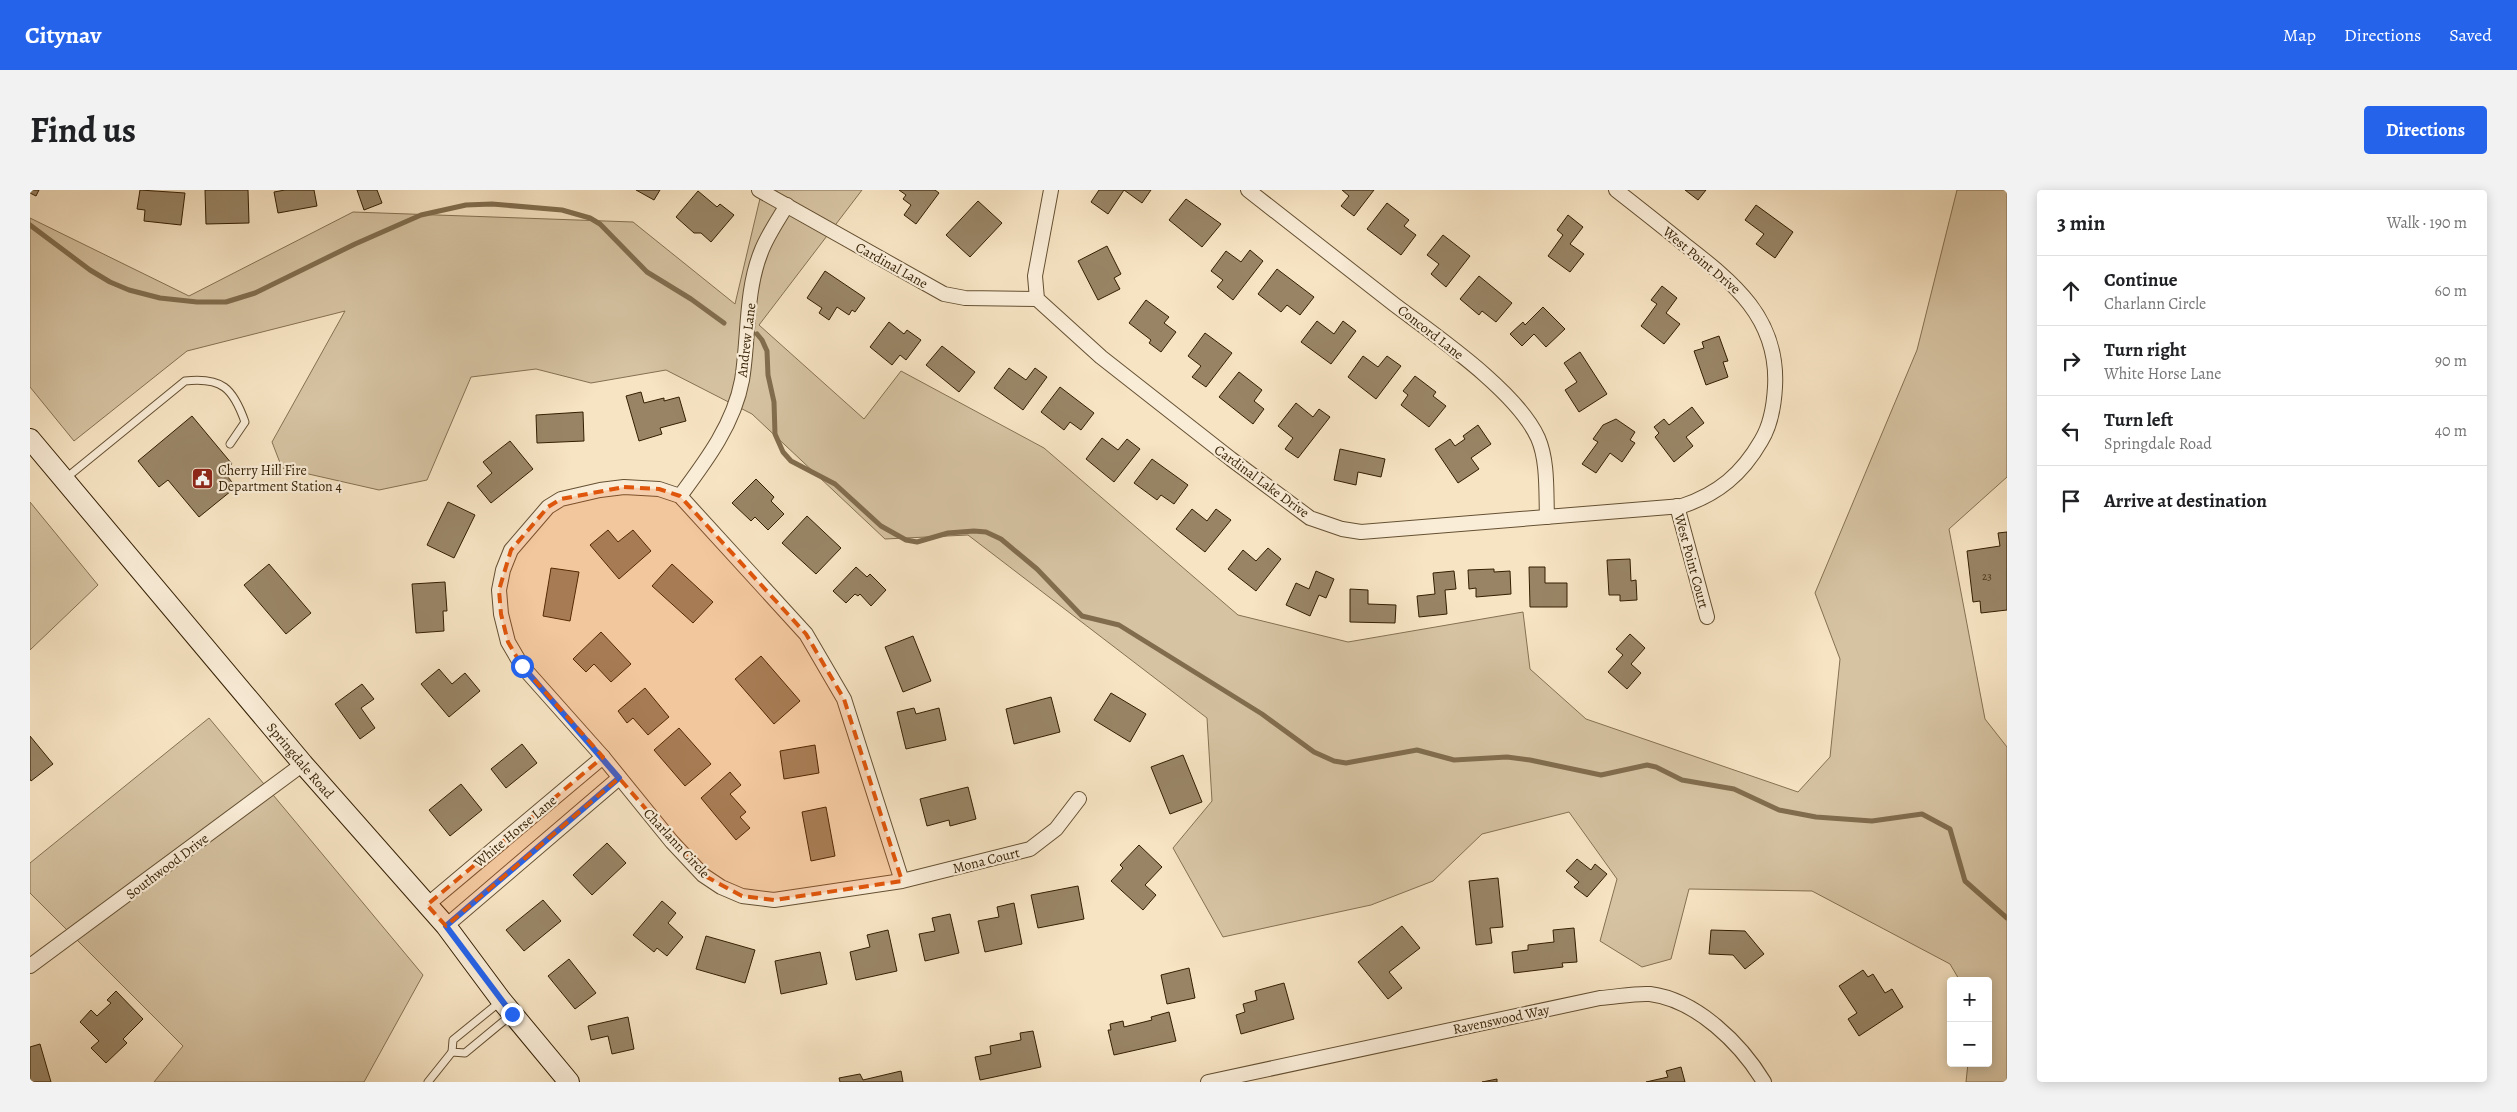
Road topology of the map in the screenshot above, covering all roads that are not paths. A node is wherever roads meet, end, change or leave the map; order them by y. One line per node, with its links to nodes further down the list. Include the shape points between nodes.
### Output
1 (759, 190): 5 (street, Cardinal Lane)
2 (1051, 190): 6 (street, via 1035,276)
3 (1248, 190): 12 (street, Concord Lane, via 1471,363 1512,401 1529,420 1539,439)
4 (1616, 190): 11 (street, West Point Drive, via 1729,279 1747,299 1763,325 1773,353 1775,402 1767,433 1748,463 1728,483 1702,499)
5 (787, 206): 6 (street, Cardinal Lane, via 944,294 965,298); 10 (street, Andrew Lane, via 761,251 753,283 742,381 733,407 714,451)
6 (1037, 300): 12 (street, Cardinal Lake Drive, via 1101,357 1310,518 1361,532)
7 (30, 439): 9 (main road, Springdale Road)
8 (230, 444): 9 (lane, via 245,422 240,407 226,388 205,379 185,381)
9 (64, 480): 15 (main road, Springdale Road)
10 (680, 496): 14 (street, Charlann Circle, via 659,489 624,487 561,499 548,507 511,550 503,570 499,590 508,642 522,666); 18 (street, via 806,634 844,698)
11 (1677, 506): 12 (street, Cardinal Lake Drive); 13 (street, West Point Court)
12 (1547, 517)
13 (1707, 617)
14 (603, 757): 16 (street, Charlann Circle); 19 (street, White Horse Lane)
15 (303, 764): 19 (main road, Springdale Road); 21 (street, Southwood Drive)
16 (619, 778): 18 (street, Charlann Circle, via 703,875 742,896 774,900); 20 (street, White Horse Lane)
17 (1079, 799): 18 (street, Mona Court, via 1056,829 1030,849)
18 (902, 881)
19 (427, 905): 20 (main road, Springdale Road)
20 (446, 926): 22 (main road, Springdale Road)
21 (30, 966)
22 (507, 1007): 23 (lane, via 453,1040); 23 (lane, via 465,1053); 25 (main road, Springdale Road)
23 (452, 1052): 24 (lane)
24 (428, 1082)
25 (569, 1082)
26 (1208, 1082): 27 (street, Ravenswood Way, via 1600,998 1650,994 1680,1002 1704,1017 1734,1043)
27 (1764, 1082)

